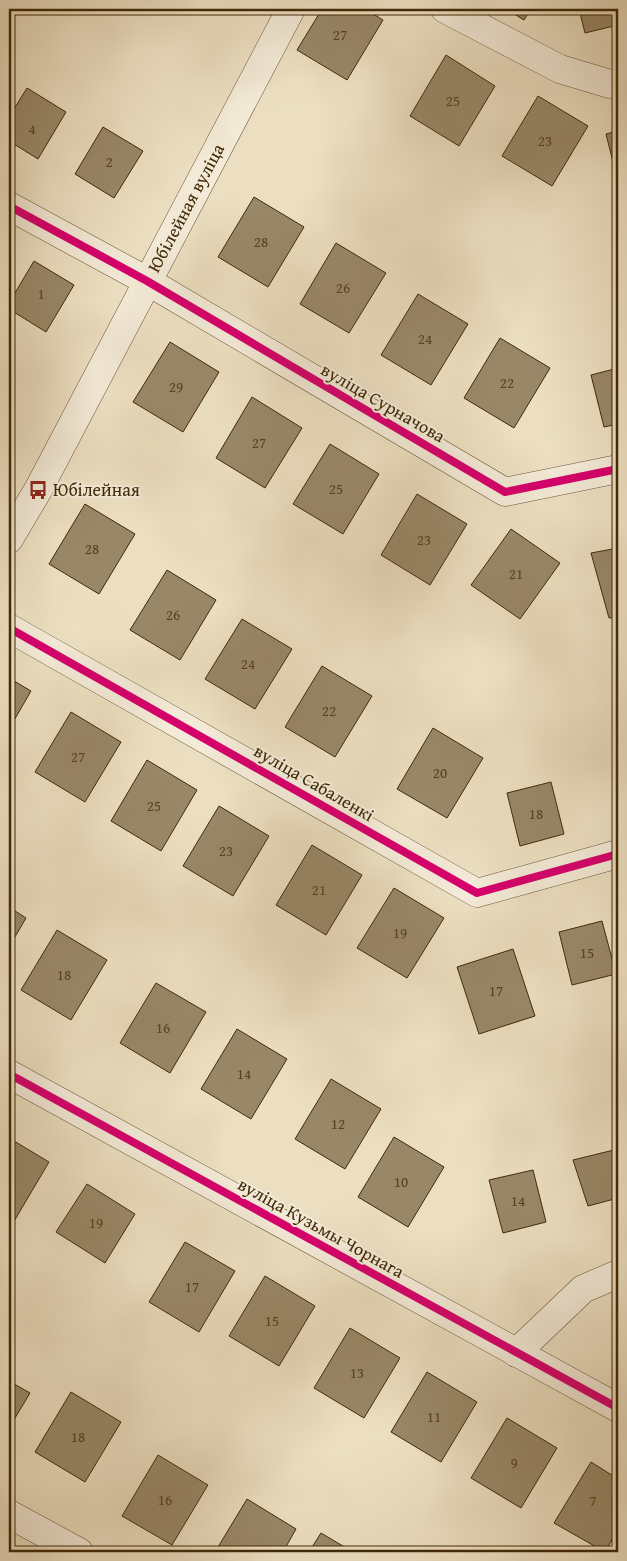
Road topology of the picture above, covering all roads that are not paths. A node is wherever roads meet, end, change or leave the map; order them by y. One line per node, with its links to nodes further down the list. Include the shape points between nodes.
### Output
1 (291, 9): 5 (street, Юбілейная вуліца)
2 (445, 9): 3 (street, via 560,69 610,84)
3 (618, 82)
4 (9, 206): 5 (street, вуліца Сурначова)
5 (147, 281): 6 (street, вуліца Сурначова, via 505,492); 7 (street, Юбілейная вуліца)
6 (618, 469)
7 (9, 539)
8 (9, 628): 9 (street, вуліца Сабаленкі, via 477,893)
9 (618, 854)
10 (9, 1074): 12 (street, вуліца Кузьмы Чорнага)
11 (618, 1274): 12 (street, via 583,1289)
12 (516, 1352): 13 (street, вуліца Кузьмы Чорнага)
13 (618, 1408)
14 (9, 1514): 15 (street)
15 (79, 1552)

